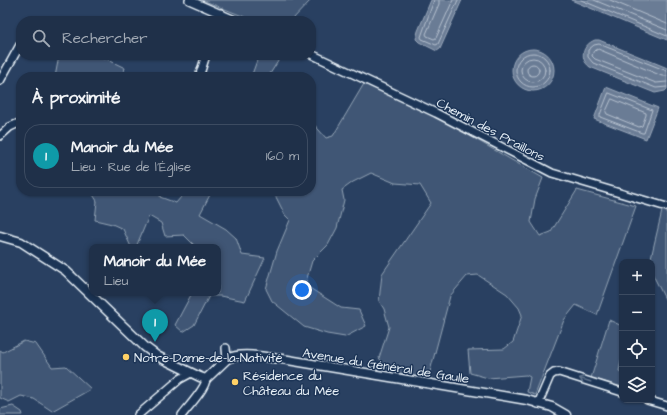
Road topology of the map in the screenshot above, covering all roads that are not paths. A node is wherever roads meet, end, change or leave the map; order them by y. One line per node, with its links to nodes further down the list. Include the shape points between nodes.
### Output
1 (189, 0): 2 (street)
2 (221, 13): 3 (street); 4 (street)
3 (220, 16)
4 (227, 16)
5 (16, 52): 9 (street)
6 (316, 56): 12 (street, Chemin des Praillons, via 436,113 552,173)
7 (204, 60): 8 (street)
8 (201, 72)
9 (0, 81)
10 (16, 124): 11 (street)
11 (0, 136)
12 (667, 207)
13 (0, 236): 14 (street, via 21,242 66,271)
14 (89, 293)
15 (92, 296): 18 (street, via 145,347)
16 (226, 348): 17 (street)
17 (227, 359): 19 (street); 22 (street, Avenue du Général de Gaulle, via 247,356 282,359 527,400)
18 (191, 373): 19 (street); 24 (street, via 180,379)
19 (206, 379): 25 (street)
20 (619, 391): 22 (street, one-way to 22, via 559,372 550,376)
21 (655, 402): 23 (street)
22 (538, 404): 26 (street, Avenue du Général de Gaulle)
23 (667, 406)
24 (138, 415)
25 (182, 415)
26 (566, 415)

